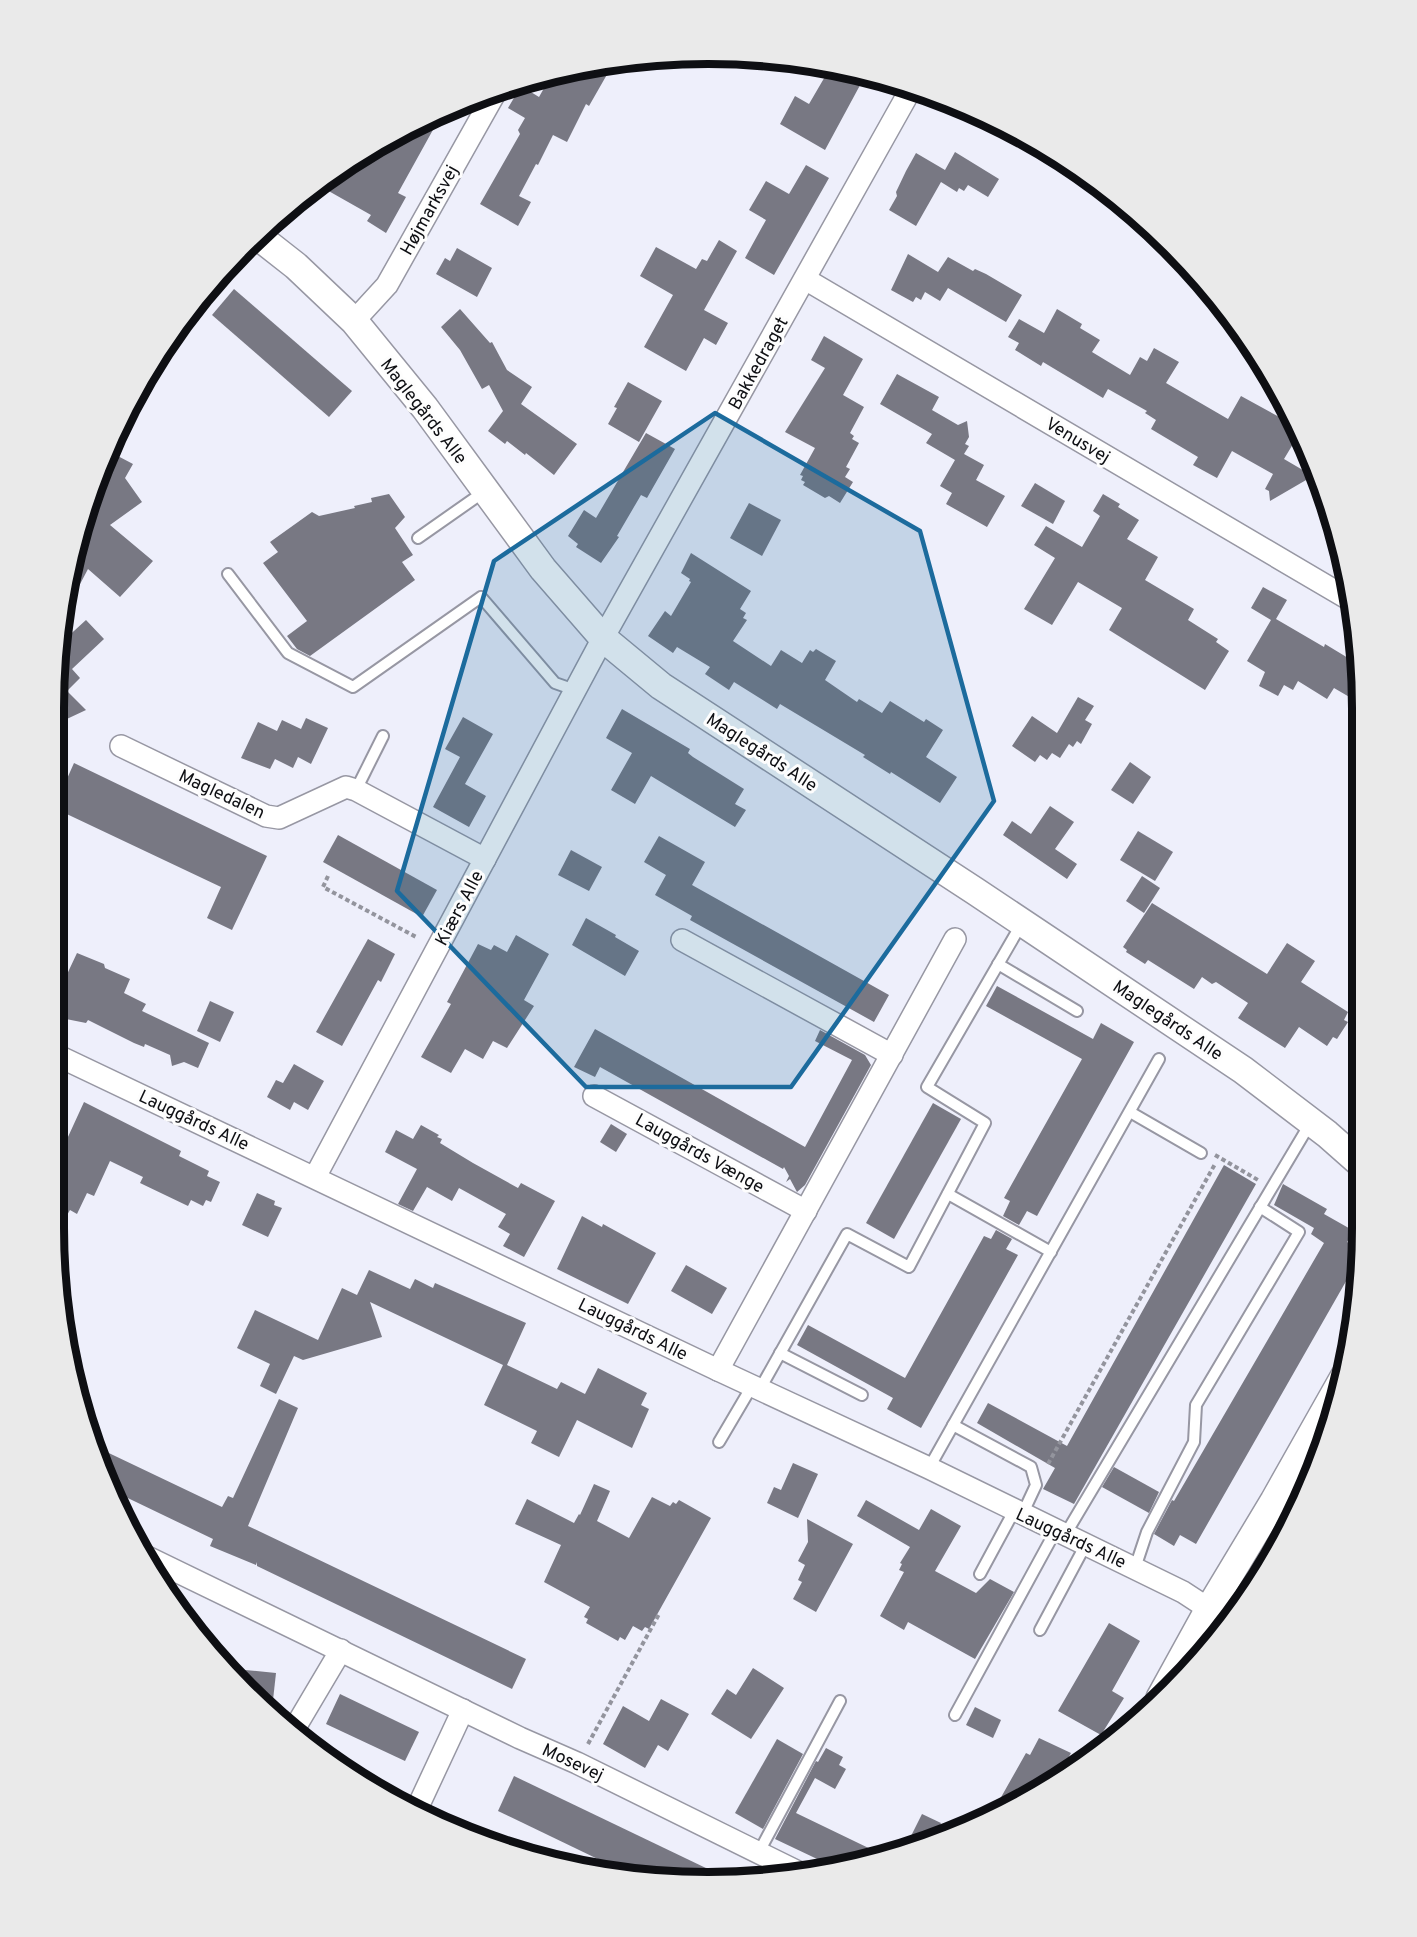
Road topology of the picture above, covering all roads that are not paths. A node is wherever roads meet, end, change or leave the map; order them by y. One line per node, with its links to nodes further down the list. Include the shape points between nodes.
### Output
1 (907, 96): 4 (street, Bakkedraget)
2 (489, 104): 5 (street, Højmarksvej, via 387,285)
3 (265, 242): 5 (street, Maglegårds Alle)
4 (805, 279): 9 (street, Venusvej); 10 (street, Bakkedraget)
5 (354, 321): 6 (street, Maglegårds Alle)
6 (486, 491): 7 (lane); 10 (street, Maglegårds Alle, via 543,569)
7 (418, 538)
8 (228, 574): 11 (lane, via 288,653 353,687 481,597 555,683)
9 (1342, 595)
10 (603, 638): 11 (street, Kiærs Alle); 16 (street, Maglegårds Alle, via 661,686)
11 (575, 690): 15 (street, Kiærs Alle)
12 (383, 736): 14 (lane)
13 (121, 746): 14 (street, Magledalen, via 266,816 279,818 346,787)
14 (356, 790): 15 (street)
15 (485, 859): 29 (street, Kiærs Alle)
16 (1022, 923): 19 (lane); 26 (street, Maglegårds Alle, via 1243,1070)
17 (956, 939): 21 (street)
18 (682, 940): 21 (street)
19 (998, 964): 20 (lane); 30 (lane, via 927,1087 985,1123)
20 (1077, 1011)
21 (892, 1055): 32 (street)
22 (64, 1058): 29 (street, Lauggårds Alle)
23 (1159, 1059): 25 (lane)
24 (594, 1096): 32 (street, Lauggårds Vænge)
25 (1130, 1112): 27 (lane); 33 (lane)
26 (1311, 1121): 28 (street, Maglegårds Alle); 31 (lane)
27 (1201, 1153)
28 (1352, 1156)
29 (315, 1177): 35 (street, Lauggårds Alle)
30 (948, 1194): 33 (lane); 34 (lane, via 909,1268 847,1234)
31 (1260, 1207): 43 (lane); 46 (lane, via 1299,1232 1196,1405 1194,1442 1147,1532)
32 (806, 1211): 35 (street)
33 (1051, 1252): 39 (lane)
34 (780, 1353): 36 (lane); 37 (lane)
35 (718, 1370): 36 (street, Lauggårds Alle)
36 (756, 1388): 40 (lane); 41 (street, Lauggårds Alle)
37 (862, 1395)
38 (1327, 1406): 48 (street)
39 (953, 1425): 41 (lane); 42 (lane, via 1031,1467 1036,1485)
40 (719, 1442)
41 (929, 1468): 42 (street, Lauggårds Alle)
42 (1018, 1513): 43 (street, Lauggårds Alle); 47 (lane)
43 (1060, 1532): 44 (street, Lauggårds Alle); 54 (lane)
44 (1086, 1544): 46 (street, Lauggårds Alle); 49 (lane)
45 (159, 1563): 51 (street, Mosevej)
46 (1135, 1568): 48 (street, Lauggårds Alle)
47 (980, 1574)
48 (1209, 1609): 50 (street)
49 (1040, 1630)
50 (1201, 1643)
51 (341, 1650): 53 (street, Mosevej); 55 (street)
52 (840, 1701): 57 (lane)
53 (463, 1710): 56 (street); 57 (street, Mosevej)
54 (955, 1715)
55 (297, 1724)
56 (419, 1804)
57 (759, 1852): 58 (street, Mosevej)
58 (789, 1867)

